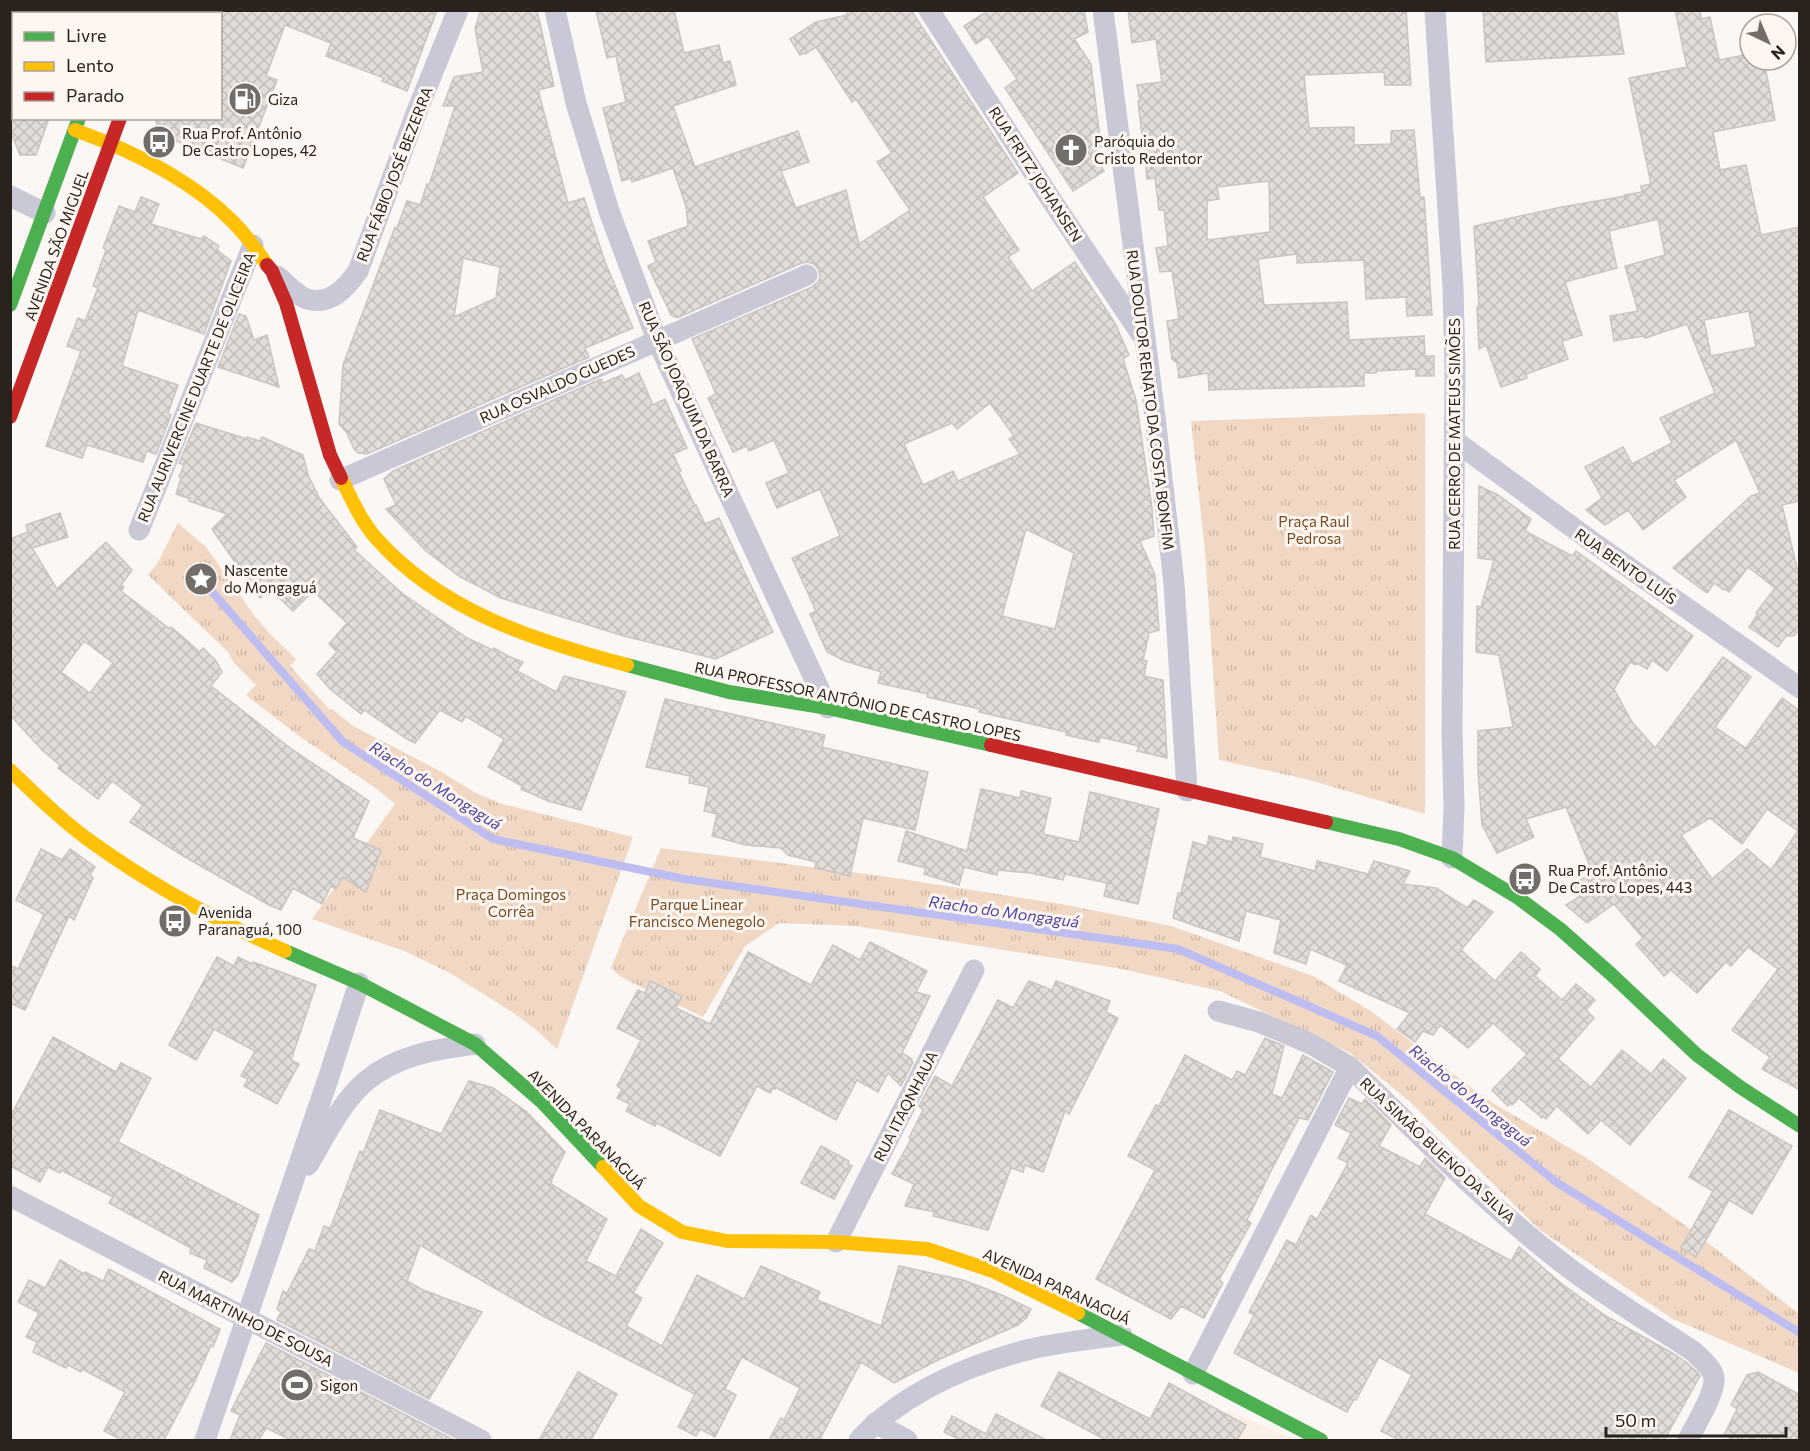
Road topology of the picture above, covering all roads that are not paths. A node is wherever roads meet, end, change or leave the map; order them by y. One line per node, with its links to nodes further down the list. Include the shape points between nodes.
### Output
1 (458, 10): 12 (street, RUA FÁBIO JOSÉ BEZERRA, via 358,271 335,296 320,300 305,299)
2 (555, 10): 16 (street, RUA SÃO JOAQUIM DA BARRA, via 576,103 609,211)
3 (929, 10): 15 (street, RUA FRITZ JOHANSEN)
4 (1103, 10): 15 (street, RUA DOUTOR RENATO DA COSTA BONFIM)
5 (1435, 10): 18 (street, RUA CERRO DE MATEUS SIMÕES, via 1453,287)
6 (119, 120): 8 (main road, AVENIDA SÃO MIGUEL)
7 (77, 124): 8 (main road, RUA PROFESSOR ANTÔNIO DE CASTRO LOPES); 10 (main road, AVENIDA SÃO MIGUEL)
8 (111, 143): 11 (main road, RUA PROFESSOR ANTÔNIO DE CASTRO LOPES, via 178,179 232,221); 17 (main road, AVENIDA SÃO MIGUEL)
9 (10, 196): 10 (street)
10 (45, 213): 14 (main road, AVENIDA SÃO MIGUEL)
11 (254, 245): 12 (main road, RUA PROFESSOR ANTÔNIO DE CASTRO LOPES); 20 (street, RUA AURIVERCINE DUARTE DE OLICEIRA)
12 (272, 272): 19 (main road, RUA PROFESSOR ANTÔNIO DE CASTRO LOPES, via 286,303)
13 (807, 275): 16 (street, RUA OSVALDO GUEDES)
14 (10, 305)
15 (1143, 337): 24 (street, RUA DOUTOR RENATO DA COSTA BONFIM, via 1174,584)
16 (657, 340): 19 (street, RUA OSVALDO GUEDES); 22 (street, RUA SÃO JOAQUIM DA BARRA)
17 (10, 417)
18 (1455, 441): 21 (street, RUA BENTO LUÍS); 25 (street, RUA CERRO DE MATEUS SIMÕES)
19 (340, 480): 22 (main road, RUA PROFESSOR ANTÔNIO DE CASTRO LOPES, via 375,537 411,572 458,604 528,636 590,656 729,692)
20 (140, 530)
21 (1800, 688)
22 (828, 708): 24 (main road, RUA PROFESSOR ANTÔNIO DE CASTRO LOPES)
23 (10, 770): 27 (main road, AVENIDA PARANAGUÁ, via 91,842 175,897 247,934)
24 (1187, 791): 25 (main road, RUA PROFESSOR ANTÔNIO DE CASTRO LOPES, via 1399,839)
25 (1452, 858): 31 (main road, RUA PROFESSOR ANTÔNIO DE CASTRO LOPES, via 1517,897 1560,929 1697,1055)
26 (974, 970): 34 (street, RUA ITAQNHAUA)
27 (359, 983): 29 (main road, AVENIDA PARANAGUÁ); 33 (street)
28 (1218, 1011): 30 (street, via 1259,1022 1311,1044)
29 (475, 1044): 33 (street, via 419,1054 387,1066 365,1082 345,1106); 34 (main road, AVENIDA PARANAGUÁ, via 542,1102 639,1206 682,1232 728,1241)
30 (1350, 1067): 37 (street, RUA SIMÃO BUENO DA SILVA); 44 (street, RUA SIMÃO BUENO DA SILVA, via 1475,1189 1563,1264 1708,1365 1714,1377 1712,1392)
31 (1800, 1126)
32 (10, 1196): 35 (street, RUA MARTINHO DE SOUSA)
33 (288, 1196): 35 (street)
34 (836, 1242): 36 (main road, AVENIDA PARANAGUÁ, via 927,1249 993,1271)
35 (246, 1317): 39 (street); 40 (street, RUA MARTINHO DE SOUSA)
36 (1122, 1335): 37 (main road, AVENIDA PARANAGUÁ); 38 (street, via 1032,1349 972,1367 917,1394)
37 (1193, 1374): 43 (main road, AVENIDA PARANAGUÁ)
38 (875, 1423): 41 (street); 42 (street)
39 (205, 1440)
40 (481, 1440)
41 (859, 1440)
42 (907, 1440)
43 (1322, 1440)
44 (1688, 1440)

